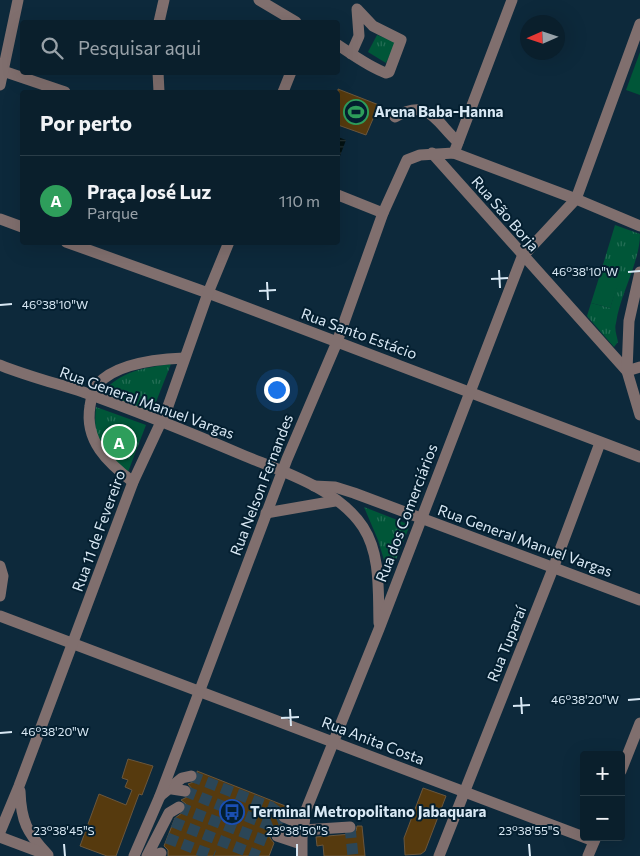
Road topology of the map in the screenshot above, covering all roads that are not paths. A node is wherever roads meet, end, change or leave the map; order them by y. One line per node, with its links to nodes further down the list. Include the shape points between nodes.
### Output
1 (18, 0): 9 (street)
2 (164, 0): 6 (street)
3 (259, 0): 7 (street)
4 (512, 0): 22 (street)
5 (356, 5): 11 (street, via 359,36); 11 (street, via 373,26 400,38 401,42 387,73)
6 (159, 20)
7 (293, 20)
8 (640, 24): 24 (street)
9 (5, 36): 12 (street)
10 (340, 46): 11 (street)
11 (351, 54)
12 (2, 67): 13 (street); 17 (street)
13 (20, 74)
14 (22, 75): 18 (street)
15 (158, 75): 19 (street)
16 (290, 75): 20 (street)
17 (0, 85)
18 (60, 90)
19 (159, 90)
20 (284, 90)
21 (395, 117): 22 (street, Rua São Borja, via 412,109 428,111)
22 (447, 150): 24 (street); 25 (street, Rua Nelson Fernandes, via 407,160); 31 (street, Rua São Borja)
23 (340, 196): 25 (street)
24 (576, 199): 28 (street); 31 (street, Rua dos Comerciários)
25 (383, 213): 34 (street, Rua Nelson Fernandes)
26 (0, 219): 27 (street)
27 (20, 226)
28 (640, 226)
29 (74, 245): 33 (street, Rua Santo Estácio)
30 (228, 245): 33 (street, Rua 11 de Fevereiro)
31 (522, 257): 38 (street, Rua São Borja); 39 (street, Rua dos Comerciários)
32 (640, 272): 38 (street, via 629,321)
33 (208, 293): 34 (street, Rua Santo Estácio); 35 (street, Rua 11 de Fevereiro)
34 (337, 342): 39 (street, Rua Santo Estácio); 45 (street, Rua Nelson Fernandes)
35 (184, 358): 40 (street, via 147,361 118,371 97,385); 42 (street, Rua 11 de Fevereiro)
36 (0, 365): 40 (street, Rua General Manuel Vargas)
37 (640, 367): 38 (street)
38 (627, 371): 41 (street, Rua São Borja)
39 (471, 392): 43 (street, Rua Santo Estácio); 50 (street, Rua dos Comerciários)
40 (92, 396): 42 (street, Rua General Manuel Vargas); 46 (street, via 89,418 99,451)
41 (640, 415)
42 (161, 422): 45 (street, Rua General Manuel Vargas); 46 (street, Rua 11 de Fevereiro)
43 (600, 443): 44 (street, Rua Santo Estácio); 52 (street, Rua Tuparaí)
44 (640, 457)
45 (282, 471): 47 (street, Rua General Manuel Vargas); 49 (street, Rua Nelson Fernandes)
46 (133, 482): 57 (street, Rua 11 de Fevereiro)
47 (314, 486): 48 (street); 50 (street, Rua General Manuel Vargas, via 335,487)
48 (335, 501): 49 (street); 56 (street, via 363,527 370,543 378,581)
49 (266, 513): 58 (street, Rua Nelson Fernandes)
50 (421, 518): 52 (street, Rua General Manuel Vargas); 56 (street, Rua dos Comerciários)
51 (0, 566): 53 (street, via 4,576)
52 (554, 566): 54 (street, Rua General Manuel Vargas); 66 (street, Rua Tuparaí)
53 (0, 596)
54 (640, 600)
55 (0, 616): 57 (street, Rua Anita Costa)
56 (379, 630): 60 (street, Rua dos Comerciários)
57 (74, 644): 58 (street, Rua Anita Costa); 63 (street, Rua 11 de Fevereiro)
58 (200, 692): 60 (street, Rua Anita Costa); 67 (street, Rua Nelson Fernandes)
59 (640, 723): 61 (street)
60 (333, 742): 66 (street, Rua Anita Costa); 71 (street, Rua dos Comerciários, via 306,810)
61 (625, 761)
62 (191, 776): 64 (street, via 182,778)
63 (20, 786): 72 (street, Rua 11 de Fevereiro); 80 (street, via 21,814 26,828)
64 (172, 789): 65 (street); 67 (street)
65 (185, 791)
66 (464, 791): 73 (street, Rua Anita Costa); 84 (street, Rua Tuparaí)
67 (160, 796): 81 (street, Rua Nelson Fernandes)
68 (171, 817): 78 (street)
69 (284, 817): 71 (street)
70 (350, 827): 71 (street)
71 (303, 828): 79 (street, Rua dos Comerciários)
72 (0, 832)
73 (580, 834)
74 (0, 836): 80 (street)
75 (277, 836): 79 (street)
76 (167, 838): 78 (street)
77 (594, 841): 85 (street)
78 (154, 842): 82 (street)
79 (301, 844): 83 (street, Rua dos Comerciários)
80 (49, 856)
81 (134, 856)
82 (147, 856)
83 (302, 856)
84 (439, 856)
85 (588, 856)

